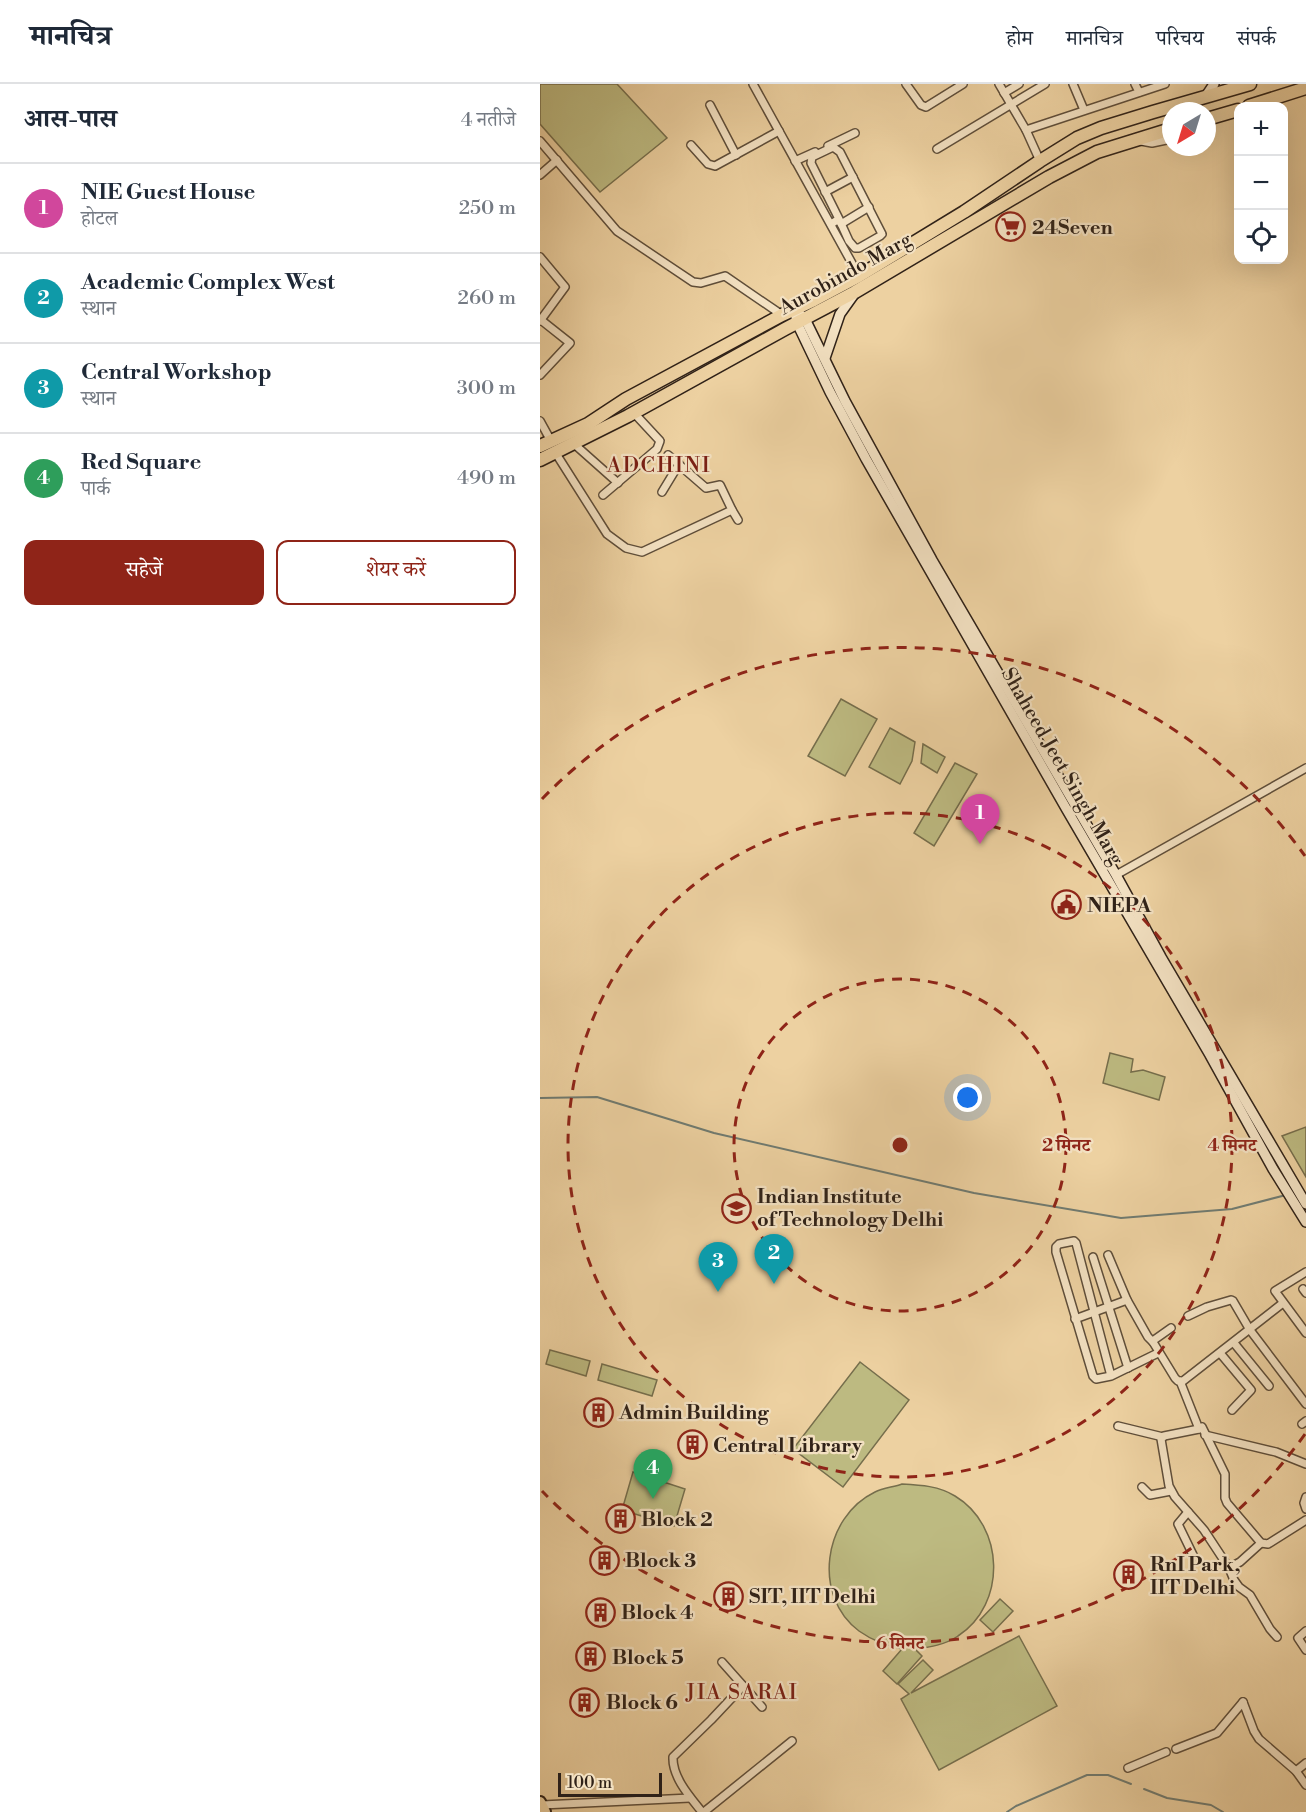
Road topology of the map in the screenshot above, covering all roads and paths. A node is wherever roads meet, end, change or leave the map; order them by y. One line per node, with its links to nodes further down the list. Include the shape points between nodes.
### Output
1 (753, 84): 24 (street)
2 (906, 84): 11 (street, via 926,107)
3 (999, 84): 14 (street)
4 (1018, 84): 14 (street)
5 (1045, 84): 18 (street)
6 (1073, 84): 19 (street)
7 (1135, 84): 13 (street)
8 (1165, 84): 13 (street)
9 (1214, 84): 15 (main road)
10 (1250, 84): 15 (highway, Aurobindo Marg)
11 (960, 85)
12 (1306, 88): 16 (highway)
13 (1139, 92): 19 (street)
14 (1004, 93): 18 (street)
15 (1206, 96): 35 (highway, Aurobindo Marg, via 1077,138)
16 (1262, 102)
17 (710, 105): 32 (street)
18 (1010, 105): 23 (street); 31 (street)
19 (1084, 110): 23 (street)
20 (1234, 111): 21 (highway); 22 (street)
21 (1216, 116)
22 (1216, 120)
23 (1026, 130): 35 (street)
24 (779, 131): 32 (street); 34 (street)
25 (1162, 132): 27 (highway, Aurobindo Marg)
26 (855, 133): 34 (street)
27 (1135, 140): 29 (street); 44 (highway, Aurobindo Marg, via 1097,152 1058,172)
28 (540, 141): 33 (street)
29 (1162, 141)
30 (691, 145): 32 (street, via 711,166)
31 (937, 149)
32 (736, 155)
33 (557, 160): 36 (street); 46 (street, via 617,231 693,282 725,276)
34 (795, 161): 41 (street)
35 (1040, 161): 43 (highway, Aurobindo Marg)
36 (540, 175)
37 (853, 177): 38 (street); 38 (street, via 837,148 812,158 811,164); 39 (street)
38 (825, 192): 40 (street)
39 (869, 207): 40 (street); 40 (street, via 882,234 859,248 849,241)
40 (840, 222): 41 (street)
41 (831, 224): 43 (street)
42 (540, 257): 47 (street, via 566,287)
43 (859, 276): 45 (highway, Aurobindo Marg)
44 (855, 292): 48 (highway, Aurobindo Marg); 49 (main road, via 840,314)
45 (795, 308): 46 (highway, Aurobindo Marg); 48 (main road)
46 (782, 315): 54 (highway, Aurobindo Marg, via 626,399)
47 (541, 321): 50 (street, via 570,343)
48 (801, 321): 49 (main road, Shaheed Jeet Singh Marg); 51 (highway, Aurobindo Marg); 64 (main road, Shaheed Jeet Singh Marg, via 830,392 866,459)
49 (825, 358): 64 (main road, Shaheed Jeet Singh Marg, via 880,467)
50 (540, 375)
51 (634, 412): 53 (highway, Aurobindo Marg); 58 (street, via 660,441 657,449)
52 (540, 421): 54 (street)
53 (573, 443): 54 (highway, Aurobindo Marg); 58 (street)
54 (549, 446): 56 (highway, Aurobindo Marg); 61 (street, via 608,534 634,551 648,550)
55 (668, 455): 57 (street)
56 (540, 460)
57 (678, 464): 59 (street); 61 (street, via 706,488 720,485)
58 (618, 483): 60 (street)
59 (662, 492)
60 (603, 495)
61 (732, 510): 62 (street)
62 (738, 520)
63 (1306, 768): 64 (street)
64 (1112, 878): 65 (main road, Shaheed Jeet Singh Marg)
65 (1294, 1193): 66 (main road, Shaheed Jeet Singh Marg); 67 (main road, Shaheed Jeet Singh Marg)
66 (1306, 1204)
67 (1306, 1222)
68 (1108, 1255): 71 (street)
69 (1093, 1257): 73 (street)
70 (1306, 1272): 72 (street, via 1275,1291)
71 (1127, 1300): 73 (street); 80 (street)
72 (1283, 1303): 78 (street); 79 (street)
73 (1109, 1306): 74 (street); 84 (street)
74 (1094, 1311): 76 (street); 76 (street, via 1076,1243 1059,1244 1056,1252); 85 (street)
75 (1188, 1317): 78 (street, via 1231,1300)
76 (1075, 1319): 85 (street, via 1093,1376)
77 (1171, 1328): 80 (street)
78 (1250, 1330): 81 (street); 88 (street)
79 (1306, 1333)
80 (1153, 1342): 82 (street)
81 (1234, 1343): 83 (street); 87 (street)
82 (1158, 1353): 84 (street); 86 (street)
83 (1220, 1353): 86 (street); 89 (street, via 1251,1390)
84 (1128, 1368): 85 (street)
85 (1111, 1376)
86 (1180, 1381): 91 (street)
87 (1269, 1386)
88 (1306, 1404)
89 (1232, 1410)
90 (1118, 1426): 93 (street)
91 (1199, 1429): 92 (street, via 1202,1427); 93 (street)
92 (1205, 1435): 94 (street, via 1276,1452); 101 (street, via 1225,1474 1227,1503)
93 (1163, 1437): 96 (street)
94 (1306, 1464)
95 (1142, 1486): 96 (street, via 1150,1495)
96 (1171, 1491): 99 (street)
97 (1306, 1497): 98 (street)
98 (1306, 1509)
99 (1188, 1512): 102 (street, via 1178,1524); 103 (street)
100 (1306, 1520): 101 (street, via 1268,1544)
101 (1261, 1544): 103 (street)
102 (1194, 1557)
103 (1229, 1568): 105 (street)
104 (1306, 1631): 106 (street, via 1298,1638)
105 (1277, 1637)
106 (1306, 1650)
107 (722, 1662): 108 (street)
108 (743, 1686): 109 (street); 117 (street, via 673,1757 678,1777)
109 (762, 1707)
110 (792, 1740): 119 (street)
111 (1176, 1749): 115 (street, via 1217,1733 1243,1702 1259,1739)
112 (1166, 1752): 114 (street)
113 (1306, 1763): 115 (street)
114 (1128, 1768)
115 (1296, 1771): 116 (street)
116 (1306, 1785)
117 (690, 1798): 118 (street); 119 (street)
118 (542, 1806)
119 (703, 1812)

